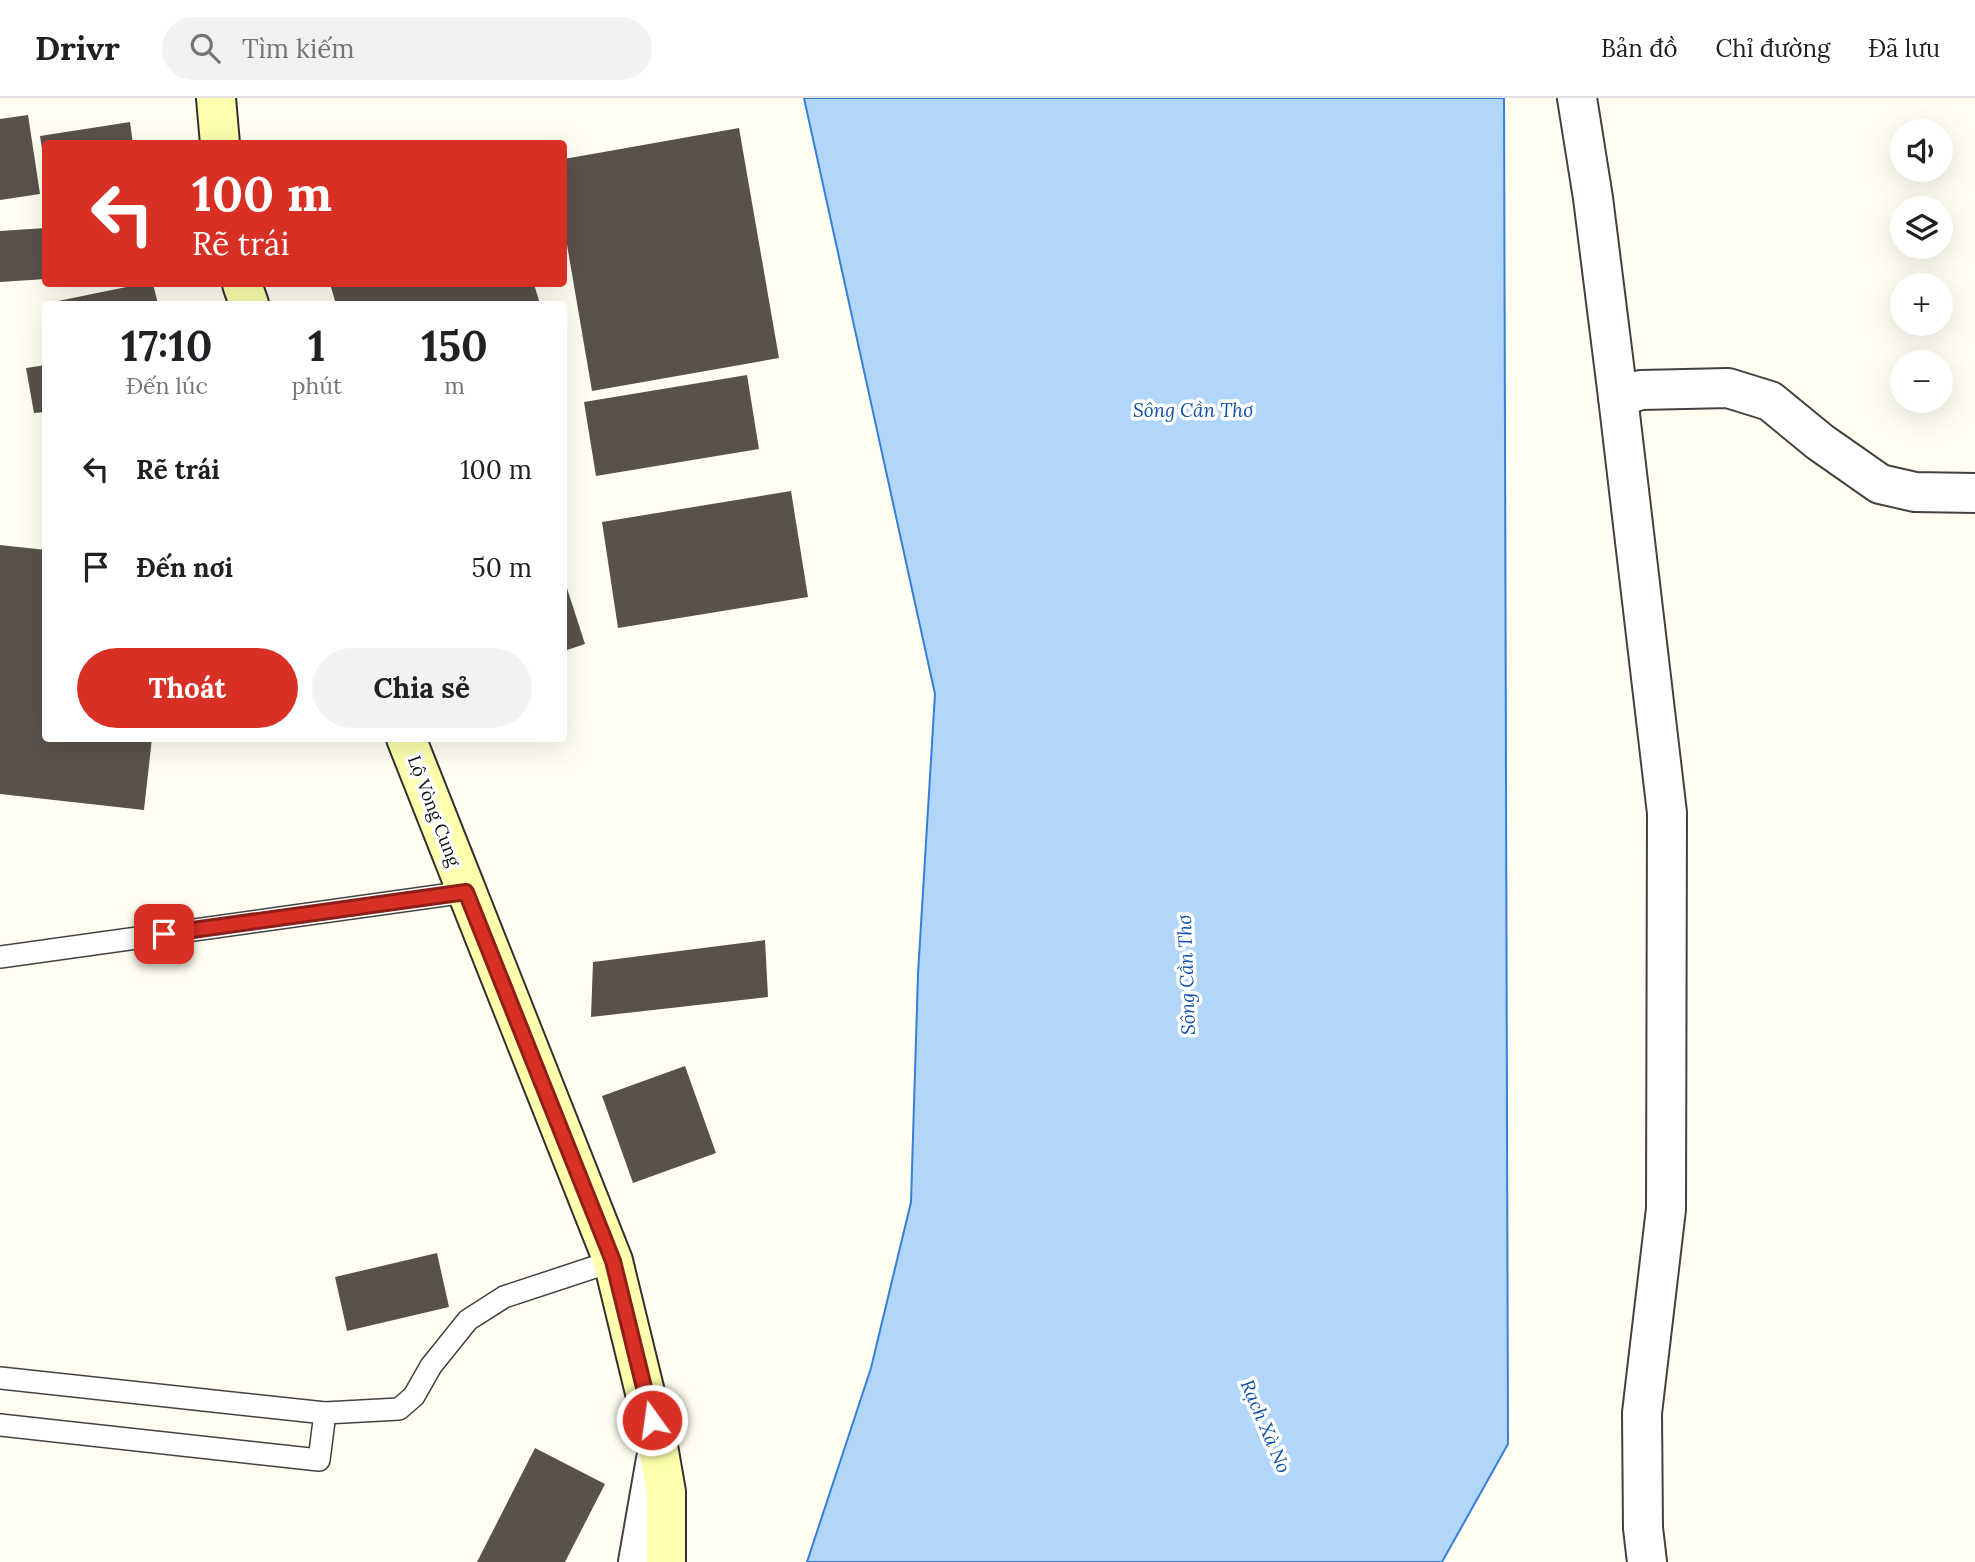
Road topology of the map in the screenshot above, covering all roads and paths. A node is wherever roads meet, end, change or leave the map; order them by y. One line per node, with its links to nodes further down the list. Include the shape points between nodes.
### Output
1 (215, 98): 3 (main road)
2 (1577, 98): 4 (street)
3 (220, 140)
4 (1618, 397): 5 (street, via 1641,390 1728,388 1770,401 1880,484 1915,492); 16 (street, via 1667,813 1667,1209 1642,1413)
5 (1975, 493)
6 (408, 742): 7 (main road, Lộ Vòng Cung)
7 (466, 892): 8 (lane); 9 (main road, Lộ Vòng Cung)
8 (0, 957)
9 (613, 1261): 11 (lane, via 504,1297 468,1320 431,1366 414,1396 399,1409); 13 (main road, Lộ Vòng Cung)
10 (0, 1378): 11 (lane)
11 (325, 1413): 12 (lane, via 319,1460)
12 (0, 1425)
13 (658, 1446): 14 (street); 15 (main road, Lộ Vòng Cung, via 666,1492)
14 (638, 1562)
15 (666, 1562)
16 (1647, 1562)

